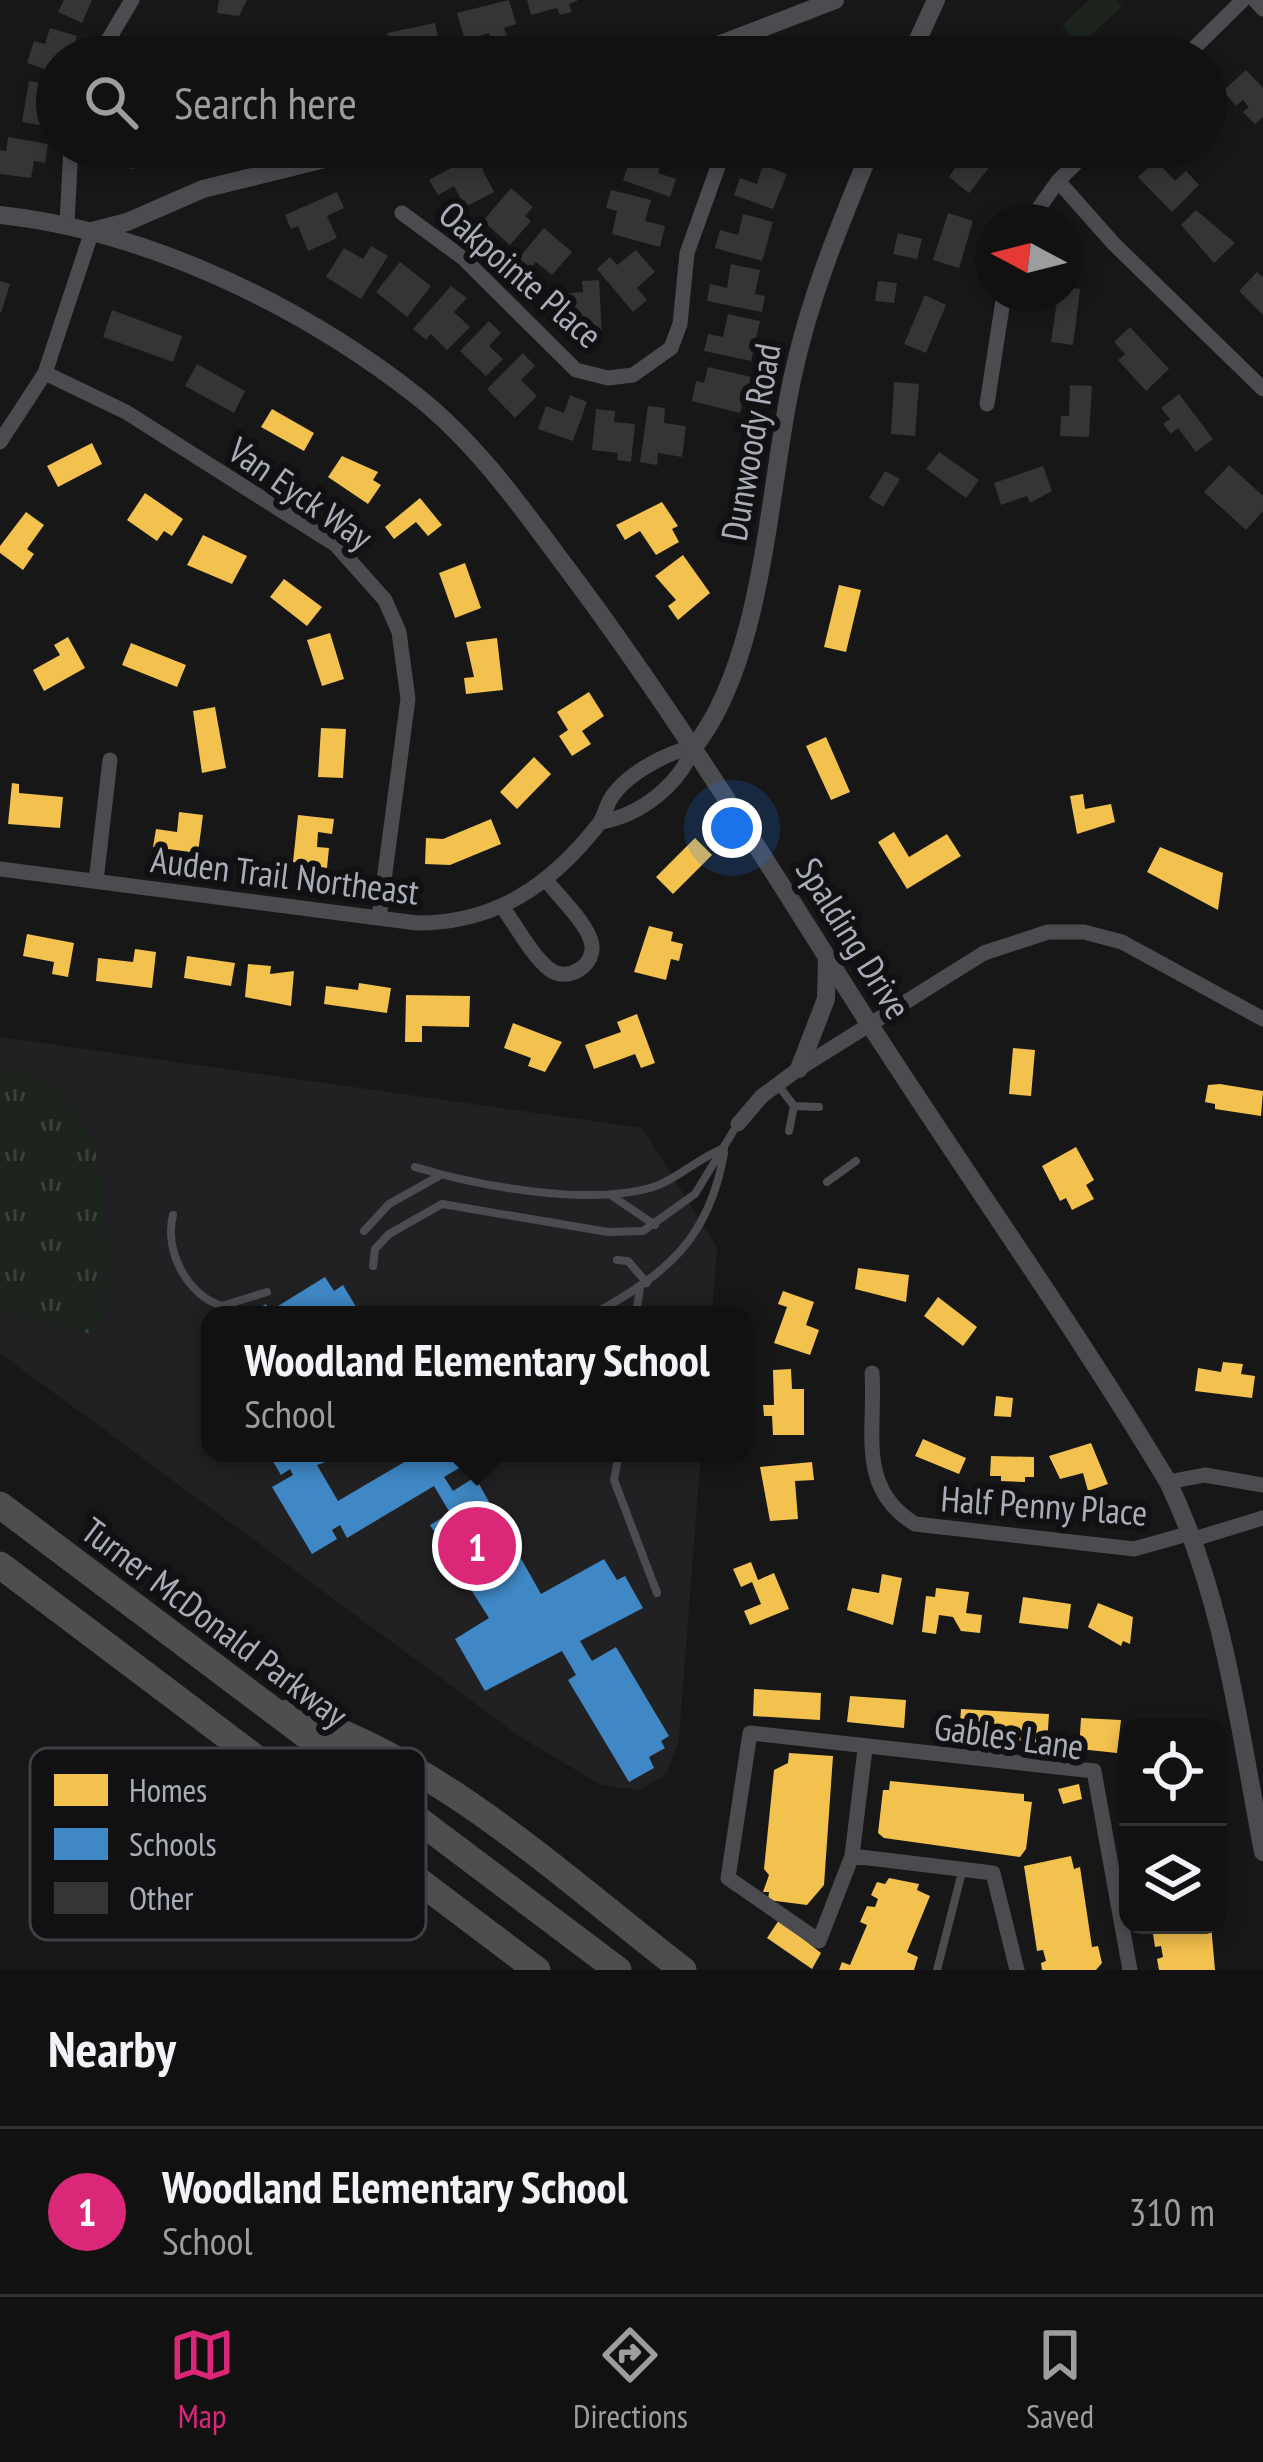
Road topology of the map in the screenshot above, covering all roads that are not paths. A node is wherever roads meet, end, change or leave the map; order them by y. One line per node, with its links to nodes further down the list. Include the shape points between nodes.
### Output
1 (132, 0): 7 (street)
2 (836, 0): 8 (street)
3 (936, 0): 9 (street)
4 (1243, 0): 10 (street)
5 (1255, 0): 6 (street)
6 (1263, 10)
7 (111, 36)
8 (763, 36)
9 (920, 36)
10 (1206, 36)
11 (70, 168): 20 (street)
12 (288, 168): 21 (street, via 203,189)
13 (717, 168): 18 (street, Oakpointe Place, via 692,236 671,348 633,375 576,370 463,257)
14 (864, 168): 27 (street, Dunwoody Road, via 812,299 745,634 721,706)
15 (1071, 168): 16 (street)
16 (1058, 181): 17 (street); 24 (street)
17 (1042, 204)
18 (402, 213)
19 (0, 215): 20 (street, Spalding Drive)
20 (67, 222): 21 (street, Spalding Drive)
21 (92, 231): 23 (street); 27 (street, Spalding Drive, via 311,326 420,399 498,478)
22 (1001, 312): 25 (street)
23 (45, 373): 26 (street); 34 (street, Van Eyck Way, via 336,545 385,600 399,632 408,699)
24 (1263, 389)
25 (987, 404)
26 (0, 442)
27 (694, 747): 29 (street, Auden Trail Northeast, via 670,752 611,796); 29 (street, Auden Trail Northeast, via 684,772 626,818); 35 (street, Spalding Drive)
28 (110, 760): 32 (street)
29 (601, 822): 31 (street, Auden Trail Northeast)
30 (0, 869): 32 (street, Auden Trail Northeast)
31 (546, 880): 33 (street, Auden Trail Northeast); 33 (street, via 591,940 580,971 548,968)
32 (96, 881): 34 (street, Auden Trail Northeast)
33 (503, 908): 34 (street, Auden Trail Northeast, via 444,923)
34 (380, 918)
35 (826, 957): 37 (street, Spalding Drive); 38 (street, via 826,999)
36 (1263, 1019): 37 (street, via 1122,942 1048,932 984,953)
37 (871, 1026): 38 (street); 61 (street, Spalding Drive)
38 (799, 1069): 39 (street)
39 (777, 1083): 40 (lane); 42 (street)
40 (794, 1106): 41 (lane); 43 (lane)
41 (819, 1107)
42 (738, 1124): 44 (lane)
43 (789, 1131)
44 (725, 1147): 49 (lane, via 656,1187); 51 (lane, via 695,1194); 55 (lane, via 705,1219)
45 (856, 1161): 48 (lane)
46 (415, 1167): 47 (lane)
47 (440, 1175): 49 (lane); 52 (lane, via 389,1204)
48 (826, 1182)
49 (612, 1196): 51 (lane)
50 (173, 1215): 56 (lane, via 173,1251 196,1294 222,1306)
51 (655, 1225): 54 (lane, via 608,1232 442,1204 382,1240)
52 (364, 1231)
53 (617, 1260): 55 (lane, via 628,1261)
54 (374, 1265)
55 (644, 1285): 57 (lane); 58 (lane)
56 (268, 1292)
57 (608, 1306)
58 (638, 1306)
59 (872, 1373): 65 (street, Half Penny Place, via 873,1475 889,1505 915,1524 1134,1549)
60 (617, 1462): 67 (lane, via 614,1480)
61 (1168, 1482): 62 (street, via 1205,1475); 65 (street, Spalding Drive)
62 (1263, 1485)
63 (0, 1504): 68 (highway, Turner McDonald Parkway)
64 (1263, 1518): 65 (street, Half Penny Place)
65 (1193, 1536): 75 (street, Spalding Drive)
66 (0, 1565): 69 (highway)
67 (657, 1594)
68 (269, 1707): 70 (highway, Turner McDonald Parkway); 71 (highway)
69 (243, 1748)
70 (323, 1748)
71 (374, 1748)
72 (865, 1749): 76 (street, Gables Lane); 76 (street, Gables Lane, via 750,1733 728,1878 819,1941); 84 (street, Gables Lane, via 1094,1771)
73 (426, 1779): 81 (highway)
74 (426, 1825): 80 (highway, Turner McDonald Parkway)
75 (1263, 1852)
76 (852, 1856): 77 (street)
77 (964, 1867): 82 (lane); 83 (street, via 993,1873)
78 (426, 1886): 79 (highway)
79 (537, 1970)
80 (618, 1970)
81 (683, 1970)
82 (938, 1970)
83 (1017, 1970)
84 (1130, 1970)

